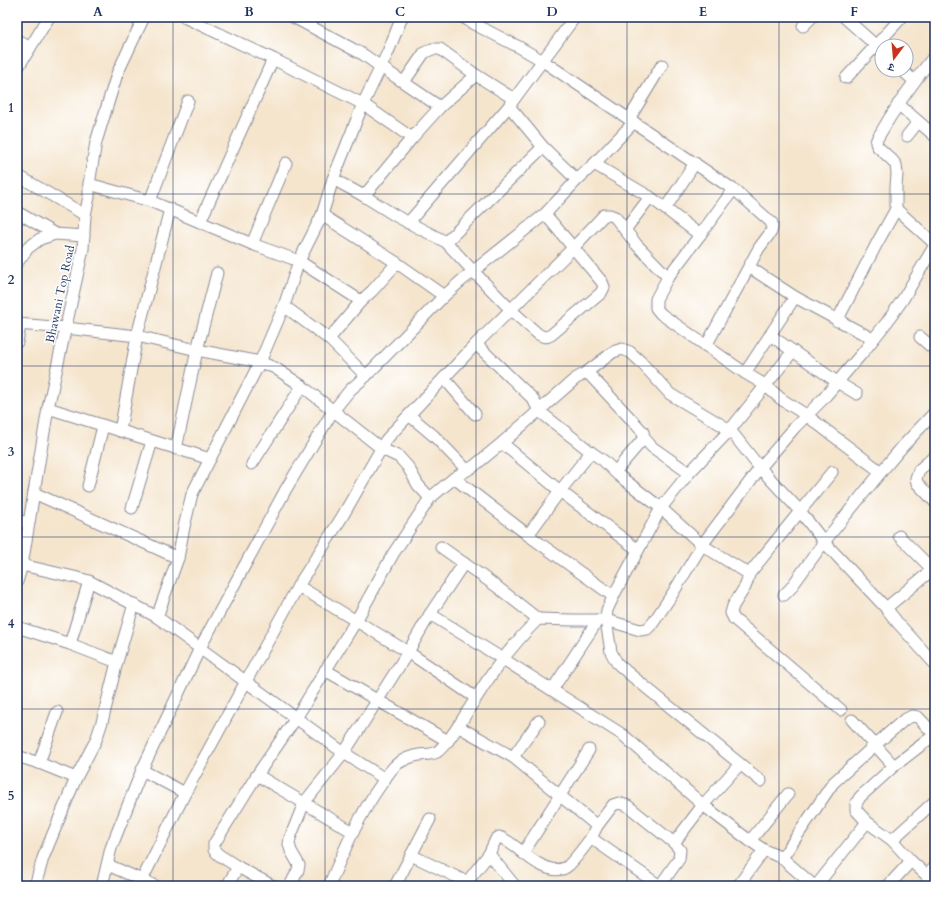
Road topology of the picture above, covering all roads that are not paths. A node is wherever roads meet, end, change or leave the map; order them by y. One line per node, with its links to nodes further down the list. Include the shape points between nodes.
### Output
1 (49, 17): 15 (street)
2 (144, 17): 45 (street, Bhawani Top Road, via 117,74 96,142)
3 (184, 17): 18 (street)
4 (293, 17): 21 (street, via 364,55)
5 (402, 17): 21 (street)
6 (463, 17): 19 (street)
7 (575, 17): 19 (street)
8 (812, 17): 11 (street)
9 (844, 17): 14 (street)
10 (902, 17): 12 (street)
11 (803, 26)
12 (887, 38)
13 (17, 40): 15 (street)
14 (874, 44)
15 (30, 48): 22 (street)
16 (874, 53): 24 (street)
17 (935, 55): 26 (street)
18 (273, 59): 30 (street); 57 (street)
19 (543, 62): 29 (street); 33 (street)
20 (662, 65): 33 (street)
21 (381, 68): 27 (street); 30 (street)
22 (17, 69)
23 (476, 75): 27 (street, via 440,50 432,49 424,53); 29 (street); 32 (street)
24 (846, 78)
25 (911, 78): 26 (street)
26 (914, 81): 31 (street)
27 (404, 82): 32 (street)
28 (188, 101): 49 (street)
29 (512, 103): 38 (street); 58 (street)
30 (363, 104): 37 (street); 43 (street)
31 (898, 104): 34 (street); 52 (street, via 876,143 896,165)
32 (440, 107): 37 (street)
33 (632, 121): 40 (street); 41 (street)
34 (918, 122): 35 (street); 36 (street)
35 (907, 136)
36 (935, 136)
37 (412, 138): 47 (street)
38 (543, 147): 44 (street); 63 (street)
39 (286, 163): 64 (street)
40 (694, 163): 46 (street); 51 (street)
41 (594, 164): 44 (street); 48 (street)
42 (17, 175): 55 (street)
43 (333, 179): 47 (street); 56 (street)
44 (577, 180): 54 (street)
45 (89, 184): 49 (street); 55 (street, Bhawani Top Road)
46 (733, 190): 61 (street); 70 (street, via 772,223 771,232)
47 (364, 196): 58 (street)
48 (650, 197): 51 (street); 59 (street)
49 (150, 201): 50 (street)
50 (170, 209): 57 (street); 83 (street)
51 (665, 209): 61 (street)
52 (896, 209): 65 (street); 79 (street)
53 (17, 212): 60 (street)
54 (545, 214): 66 (street); 71 (street)
55 (86, 215): 62 (street, Bhawani Top Road)
56 (322, 215): 67 (street); 69 (street)
57 (200, 222): 64 (street)
58 (408, 223): 63 (street)
59 (625, 230): 66 (street, via 615,217 604,215); 73 (street)
60 (55, 234): 62 (street); 68 (street, via 40,239 28,248)
61 (700, 235): 73 (street)
62 (84, 236): 81 (street, Bhawani Top Road)
63 (446, 242): 71 (street)
64 (252, 244): 67 (street)
65 (935, 245): 86 (street, via 903,299)
66 (573, 248): 78 (street); 78 (street, via 602,282 604,287 601,293 547,337 538,334)
67 (299, 262): 76 (street); 77 (street)
68 (17, 263)
69 (397, 263): 74 (street); 76 (street)
70 (748, 267): 75 (street); 89 (street)
71 (473, 271): 74 (street); 78 (street)
72 (217, 273): 90 (street)
73 (668, 277): 89 (street, via 656,299 656,308)
74 (444, 296): 96 (street)
75 (795, 298): 79 (street); 82 (street)
76 (361, 301): 85 (street)
77 (284, 306): 85 (street); 93 (street)
78 (511, 310): 88 (street)
79 (837, 321): 86 (street)
80 (19, 325): 81 (street); 87 (street)
81 (66, 328): 83 (street); 102 (street, Bhawani Top Road)
82 (770, 335): 92 (street); 95 (street)
83 (137, 336): 90 (street); 111 (street)
84 (920, 337): 91 (street)
85 (329, 339): 96 (street)
86 (873, 339): 98 (street)
87 (17, 342)
88 (476, 344): 97 (street); 104 (street, via 533,399)
89 (706, 346): 95 (street)
90 (197, 350): 93 (street); 116 (street)
91 (935, 350)
92 (793, 351): 98 (street); 99 (street)
93 (260, 362): 100 (street, via 275,368); 119 (street)
94 (587, 372): 104 (street, via 575,379); 110 (street, via 613,352 622,349 630,352 670,394); 112 (street, via 644,432)
95 (745, 373): 99 (street)
96 (366, 376): 103 (street, via 350,390)
97 (444, 378): 106 (street); 107 (street)
98 (837, 382): 101 (street); 108 (street)
99 (765, 385): 108 (street); 110 (street)
100 (302, 386): 103 (street); 120 (street)
101 (857, 394)
102 (48, 408): 109 (street); 130 (street, Bhawani Top Road)
103 (333, 411): 115 (street); 163 (street, via 286,489)
104 (539, 411): 114 (street); 117 (street)
105 (935, 412): 125 (street)
106 (475, 414)
107 (409, 415): 115 (street); 122 (street)
108 (806, 415): 121 (street); 125 (street)
109 (103, 426): 111 (street); 128 (street)
110 (730, 430): 121 (street); 126 (street)
111 (120, 431): 113 (street)
112 (644, 438): 123 (street); 126 (street, via 652,447)
113 (152, 441): 116 (street); 133 (street)
114 (502, 443): 122 (street); 129 (street)
115 (382, 448): 131 (street, via 399,457); 151 (street)
116 (176, 449): 119 (street)
117 (591, 452): 123 (street); 129 (street)
118 (935, 456): 132 (street, via 919,470 916,478 917,483)
119 (210, 459): 144 (street, via 192,494)
120 (252, 464)
121 (760, 468): 135 (street); 141 (street)
122 (467, 470): 127 (street)
123 (615, 472): 134 (street)
124 (832, 472): 135 (street)
125 (881, 472): 140 (street)
126 (689, 473): 134 (street)
127 (454, 478): 131 (street); 138 (street)
128 (88, 486)
129 (560, 491): 138 (street); 143 (street)
130 (34, 493): 137 (street, Bhawani Top Road); 144 (street)
131 (430, 498): 160 (street, via 393,554)
132 (935, 502)
133 (132, 508)
134 (661, 508): 141 (street); 143 (street)
135 (800, 511): 140 (street); 148 (street)
136 (17, 520): 137 (street)
137 (28, 523): 146 (street, Bhawani Top Road)
138 (528, 535): 153 (street)
139 (899, 536): 147 (street)
140 (824, 542): 152 (street); 155 (street)
141 (702, 545): 148 (street); 159 (street, via 674,592 647,628 640,630)
142 (441, 547): 145 (street)
143 (638, 550): 153 (street)
144 (178, 558): 157 (street)
145 (464, 563): 156 (street); 158 (street)
146 (22, 565): 149 (street); 150 (street, Bhawani Top Road)
147 (934, 567): 155 (street)
148 (749, 574): 173 (street, via 748,582 733,606 734,619)
149 (89, 581): 154 (street); 162 (street)
150 (17, 582)
151 (298, 586): 160 (street); 169 (street)
152 (784, 595)
153 (613, 596): 159 (street)
154 (134, 604): 157 (street); 166 (street)
155 (886, 608): 167 (street)
156 (430, 614): 164 (street); 165 (street)
157 (157, 617): 163 (street)
158 (538, 619): 159 (street); 165 (street)
159 (602, 620): 170 (street); 186 (street, via 610,652 617,663)
160 (356, 621): 164 (street); 168 (street)
161 (17, 627): 162 (street)
162 (70, 644): 166 (street)
163 (200, 648): 169 (street); 188 (street)
164 (408, 652): 171 (street); 172 (street)
165 (503, 659): 170 (street); 171 (street)
166 (117, 662): 190 (street, via 96,740)
167 (935, 664)
168 (325, 670): 172 (street); 175 (street)
169 (246, 681): 175 (street); 193 (street)
170 (552, 690): 198 (street, via 623,735)
171 (476, 698): 178 (street)
172 (378, 700): 179 (street); 182 (street)
173 (841, 710)
174 (58, 712): 185 (street)
175 (296, 718): 182 (street); 189 (street)
176 (538, 720): 184 (street)
177 (852, 720): 180 (street)
178 (459, 727): 179 (street); 184 (street)
179 (448, 741): 191 (street, via 437,752 419,755 397,764)
180 (875, 745): 187 (street); 187 (street, via 912,716 918,717 933,733 930,740); 211 (street, via 833,783)
181 (589, 750): 195 (street)
182 (344, 753): 191 (street); 197 (street)
183 (17, 756): 185 (street)
184 (513, 757): 195 (street)
185 (39, 763): 190 (street)
186 (740, 764): 192 (street); 198 (street)
187 (894, 766): 200 (street, via 860,797 856,804 856,810)
188 (142, 770): 193 (street); 213 (street, via 111,848)
189 (257, 775): 197 (street); 214 (street, via 214,844 214,850 219,855)
190 (76, 778): 219 (street, via 43,858)
191 (385, 779): 202 (street)
192 (761, 781)
193 (185, 793): 217 (street)
194 (788, 794): 205 (street)
195 (561, 795): 201 (street); 208 (street)
196 (935, 802): 204 (street)
197 (304, 803): 202 (street); 224 (street, via 290,838 291,851 299,865)
198 (703, 805): 205 (street); 206 (street)
199 (430, 819): 210 (street)
200 (867, 822): 204 (street); 230 (street)
201 (597, 826): 203 (street); 206 (street, via 613,805 619,802 628,806)
202 (353, 832): 225 (street)
203 (591, 838): 208 (street, via 568,866 561,868 542,866); 228 (street)
204 (892, 840): 212 (street)
205 (750, 841): 207 (street)
206 (674, 843): 228 (street, via 680,850 679,859)
207 (764, 850): 211 (street); 229 (street)
208 (523, 853): 209 (street, via 499,837)
209 (489, 854): 218 (street); 227 (street)
210 (411, 855): 218 (street); 226 (street)
211 (782, 858): 230 (street)
212 (911, 861): 216 (street); 231 (street)
213 (108, 865): 217 (street); 220 (street)
214 (238, 866): 222 (street); 223 (street)
215 (935, 867): 216 (street)
216 (931, 879)
217 (142, 880): 221 (street)
218 (465, 884)
219 (35, 886)
220 (102, 886)
221 (154, 886)
222 (227, 886)
223 (273, 886)
224 (290, 886)
225 (329, 886)
226 (395, 886)
227 (515, 886)
228 (660, 886)
229 (738, 886)
230 (815, 886)
231 (888, 886)

